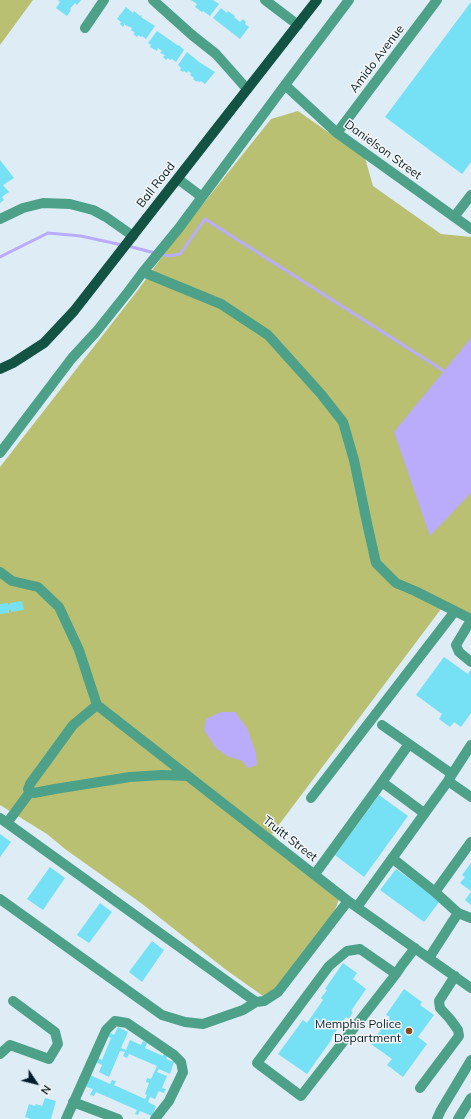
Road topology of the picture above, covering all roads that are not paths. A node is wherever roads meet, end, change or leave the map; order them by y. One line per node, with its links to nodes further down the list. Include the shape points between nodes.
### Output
1 (104, 0): 8 (street)
2 (154, 0): 10 (street, via 216,54)
3 (265, 0): 7 (street)
4 (317, 0): 7 (main road, Ball Road)
5 (349, 0): 9 (street)
6 (437, 0): 11 (street, Amido Avenue)
7 (298, 24): 10 (main road, Ball Road)
8 (85, 28)
9 (285, 85): 11 (street, Danielson Street); 14 (street)
10 (247, 89): 12 (main road, Ball Road)
11 (337, 134): 15 (street, Danielson Street)
12 (178, 179): 14 (street); 18 (main road, Ball Road)
13 (471, 195): 15 (street)
14 (202, 197): 19 (street)
15 (454, 217): 17 (street, Danielson Street)
16 (0, 219): 18 (street, via 23,208 43,203 70,204 93,210 106,217)
17 (471, 229)
18 (132, 238): 20 (main road, Ball Road, via 74,312 44,343)
19 (143, 272): 21 (street, via 72,358); 23 (street, via 221,304 268,335 343,422 354,460 376,563 396,583)
20 (0, 369)
21 (0, 453)
22 (0, 572): 26 (street, via 12,581 38,587 59,607 79,650)
23 (455, 611): 24 (street); 35 (street)
24 (471, 620): 25 (street, via 456,645 459,652)
25 (471, 662)
26 (97, 705): 30 (street, Truitt Street); 33 (street, via 73,725 30,784)
27 (382, 725): 28 (street)
28 (409, 744): 31 (street); 32 (street)
29 (471, 745): 31 (street)
30 (188, 776): 33 (street, via 130,777 34,794); 40 (street, Truitt Street)
31 (450, 777): 34 (street); 36 (street)
32 (382, 782): 36 (street); 40 (street)
33 (30, 792): 37 (street)
34 (471, 797)
35 (310, 798)
36 (424, 813): 39 (street)
37 (4, 821): 53 (street)
38 (471, 842): 41 (street)
39 (392, 858): 41 (street); 44 (street)
40 (315, 874): 43 (street, Truitt Street)
41 (435, 892): 45 (street)
42 (0, 899): 53 (street, via 162,1015 203,1024 243,1010)
43 (348, 901): 44 (street, Truitt Street); 53 (street, via 278,992)
44 (357, 907): 47 (street, Truitt Street)
45 (458, 913): 46 (street); 48 (street)
46 (471, 918)
47 (415, 948): 48 (street, Truitt Street); 49 (street)
48 (429, 958): 50 (street, Truitt Street)
49 (396, 974): 49 (street, via 301,1096 257,1063 329,966 347,951 360,949)
50 (455, 976): 51 (street, Truitt Street); 56 (street, via 439,1001 440,1008 458,1030 459,1036)
51 (471, 988)
52 (13, 1001): 54 (street, via 55,1032 58,1044 49,1059 10,1046)
53 (256, 1002)
54 (0, 1054)
55 (471, 1060): 62 (street)
56 (420, 1088)
57 (471, 1098): 63 (street)
58 (73, 1102): 59 (street); 60 (street); 61 (street, via 106,1030 115,1021 127,1023 181,1062 183,1072 170,1101)
59 (66, 1119)
60 (118, 1119)
61 (155, 1119)
62 (436, 1119)
63 (458, 1119)

